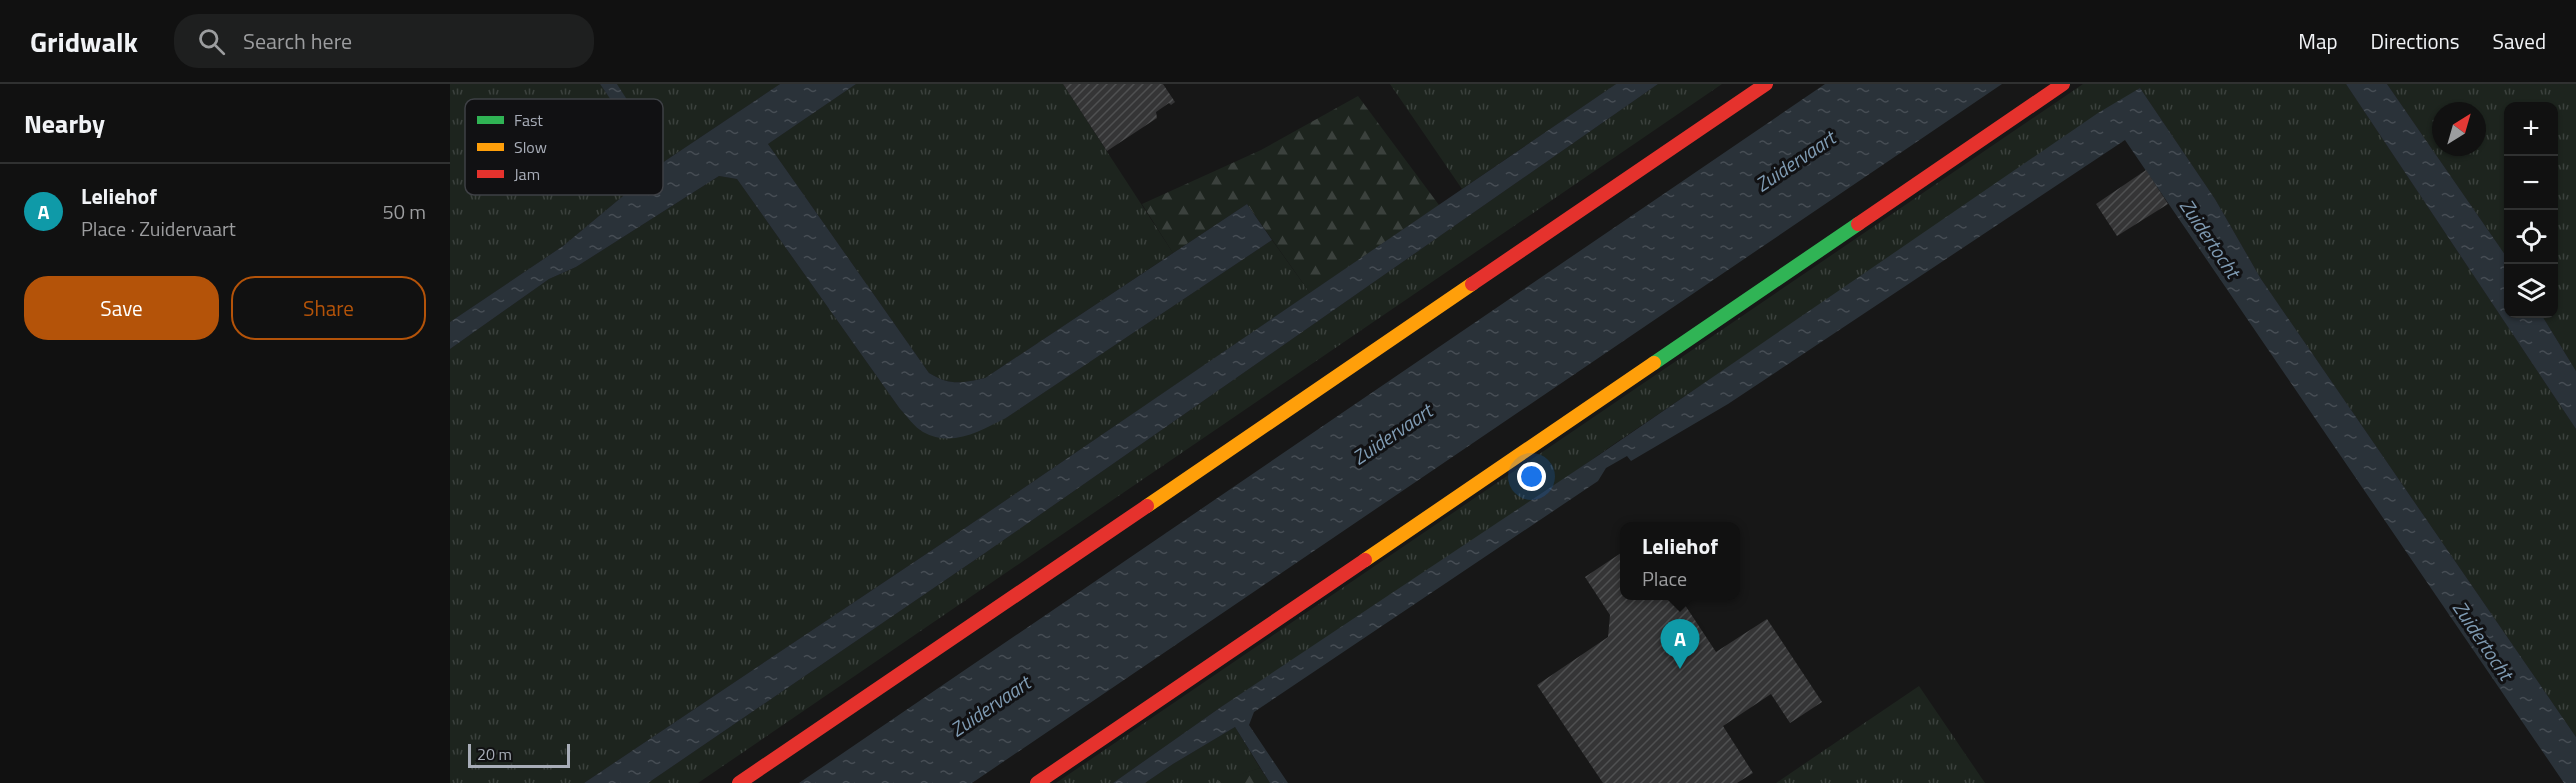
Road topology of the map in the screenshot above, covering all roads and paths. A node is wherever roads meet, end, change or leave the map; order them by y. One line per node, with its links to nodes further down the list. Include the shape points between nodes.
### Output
1 (1766, 84): 3 (street)
2 (2063, 84): 4 (street)
3 (739, 783)
4 (1037, 783)

